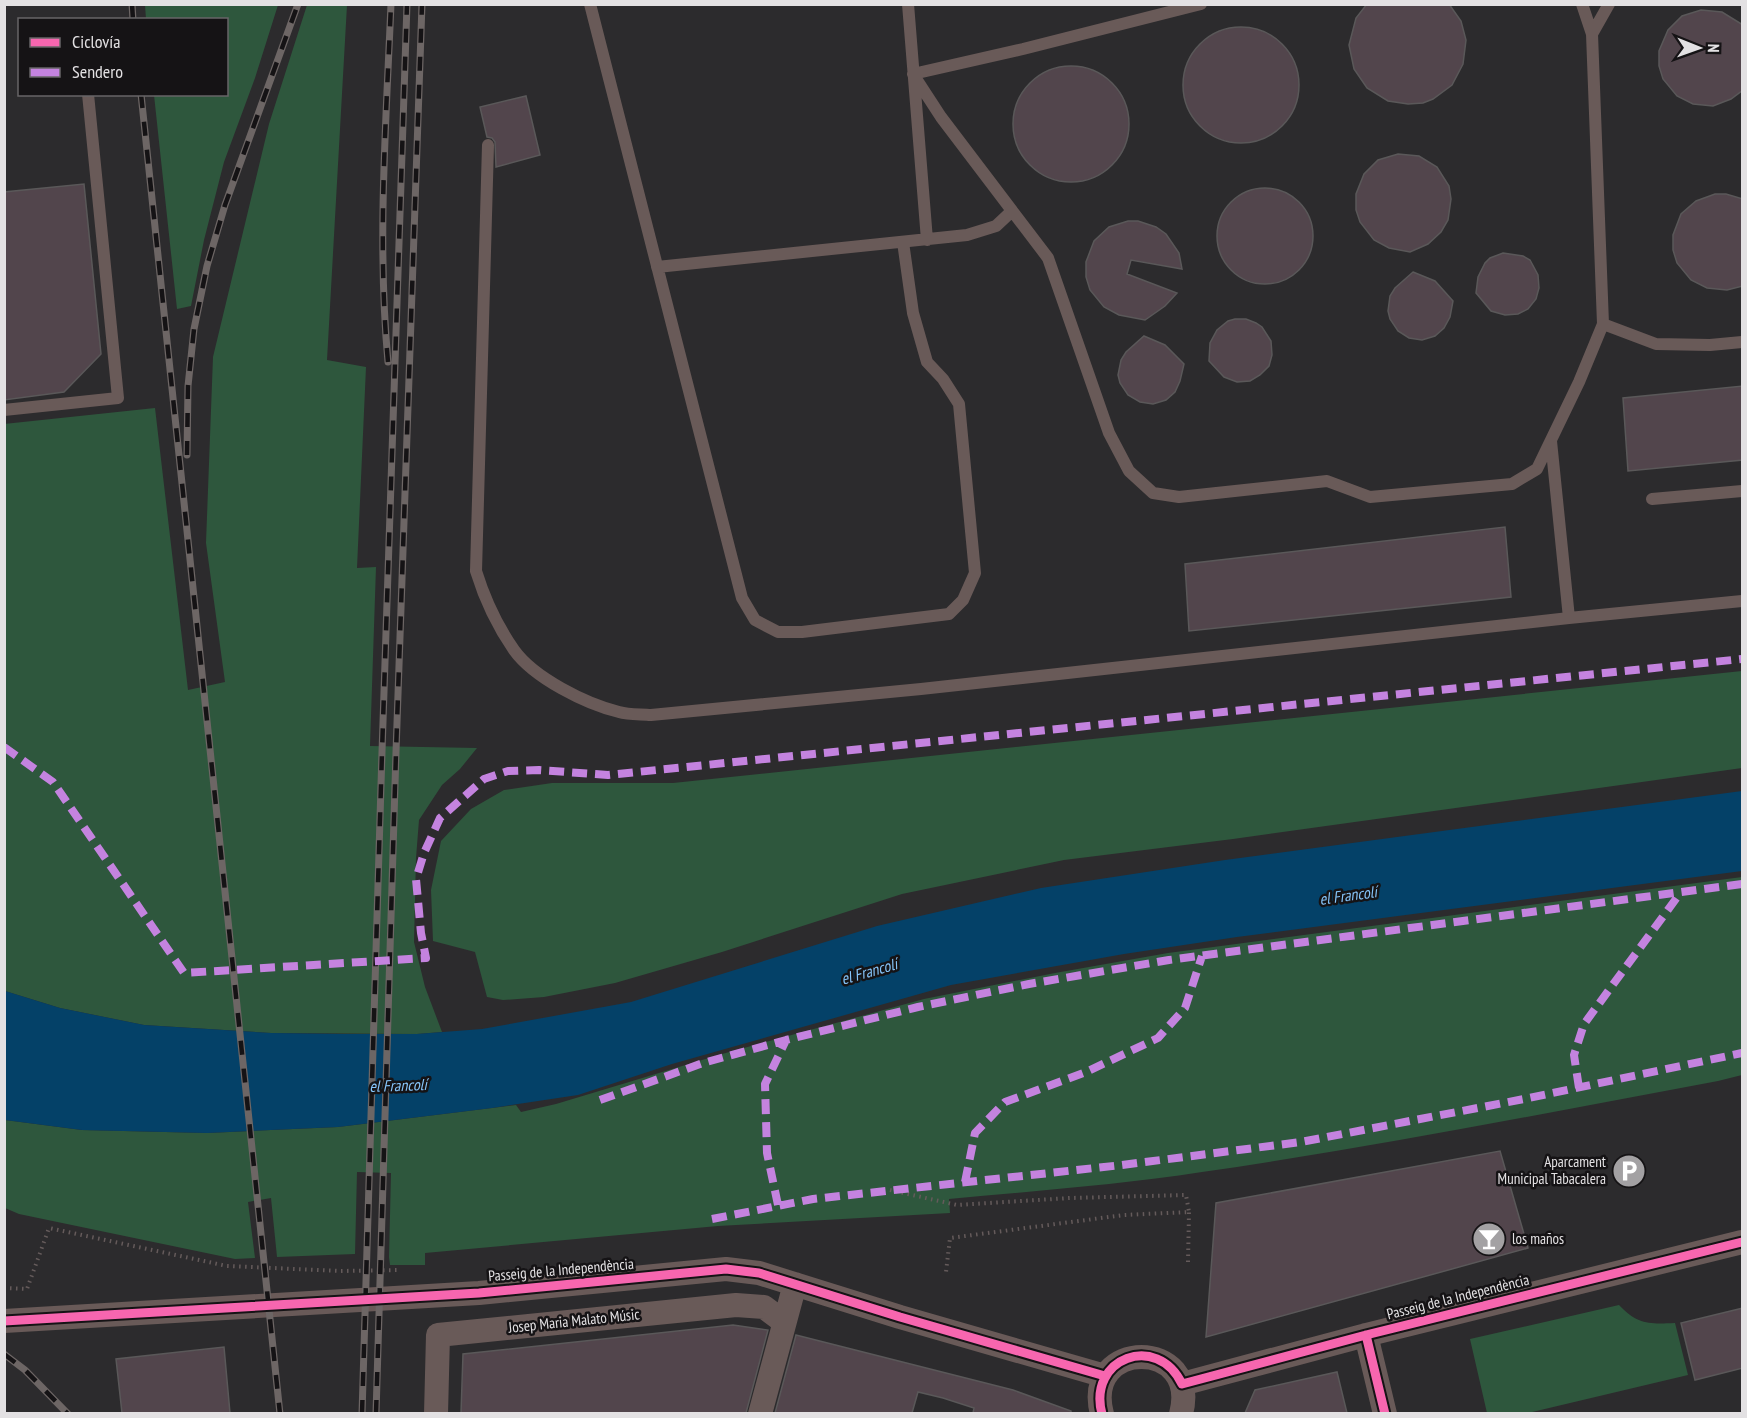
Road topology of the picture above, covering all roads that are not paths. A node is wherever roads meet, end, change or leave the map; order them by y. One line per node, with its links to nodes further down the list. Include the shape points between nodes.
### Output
1 (590, 4): 13 (lane)
2 (908, 4): 7 (lane)
3 (1201, 4): 7 (lane)
4 (1582, 4): 6 (lane)
5 (1609, 4): 6 (lane)
6 (1592, 34): 14 (lane)
7 (913, 74): 10 (lane); 11 (lane)
8 (88, 96): 16 (lane, via 118,398)
9 (488, 145): 21 (lane, via 476,571 483,593 514,650 539,676 569,693 620,712 651,716)
10 (1012, 211): 11 (lane, via 996,226 968,235); 17 (lane, via 1048,258 1109,433 1129,471 1153,493 1179,497 1327,481 1370,497 1512,484 1537,469)
11 (927, 240): 12 (lane)
12 (903, 242): 13 (lane); 13 (lane, via 913,313 927,362 943,378 959,404 975,573 963,600 949,614 802,632 778,632 755,620 742,598)
13 (657, 267)
14 (1603, 324): 15 (lane, via 1656,344); 17 (lane)
15 (1743, 342)
16 (4, 410)
17 (1551, 441): 21 (lane)
18 (1743, 491): 19 (lane)
19 (1652, 499)
20 (1743, 601): 21 (lane)
21 (1569, 618)
22 (1743, 1242): 26 (street, Passeig de la Independència)
23 (795, 1284): 24 (street, Passeig de la Independència, via 726,1269 479,1293); 25 (street); 27 (street, Passeig de la Independència)
24 (4, 1321)
25 (784, 1322): 29 (street, Josep Maria Malato Músic, via 764,1307 736,1305 438,1335); 30 (street)
26 (1366, 1335): 28 (street, Passeig de la Independència); 33 (street)
27 (1105, 1376): 28 (street, via 1124,1359 1148,1356 1165,1362); 31 (street, via 1099,1394)
28 (1182, 1384): 32 (street)
29 (436, 1413)
30 (760, 1413)
31 (1102, 1413)
32 (1181, 1413)
33 (1384, 1413)

